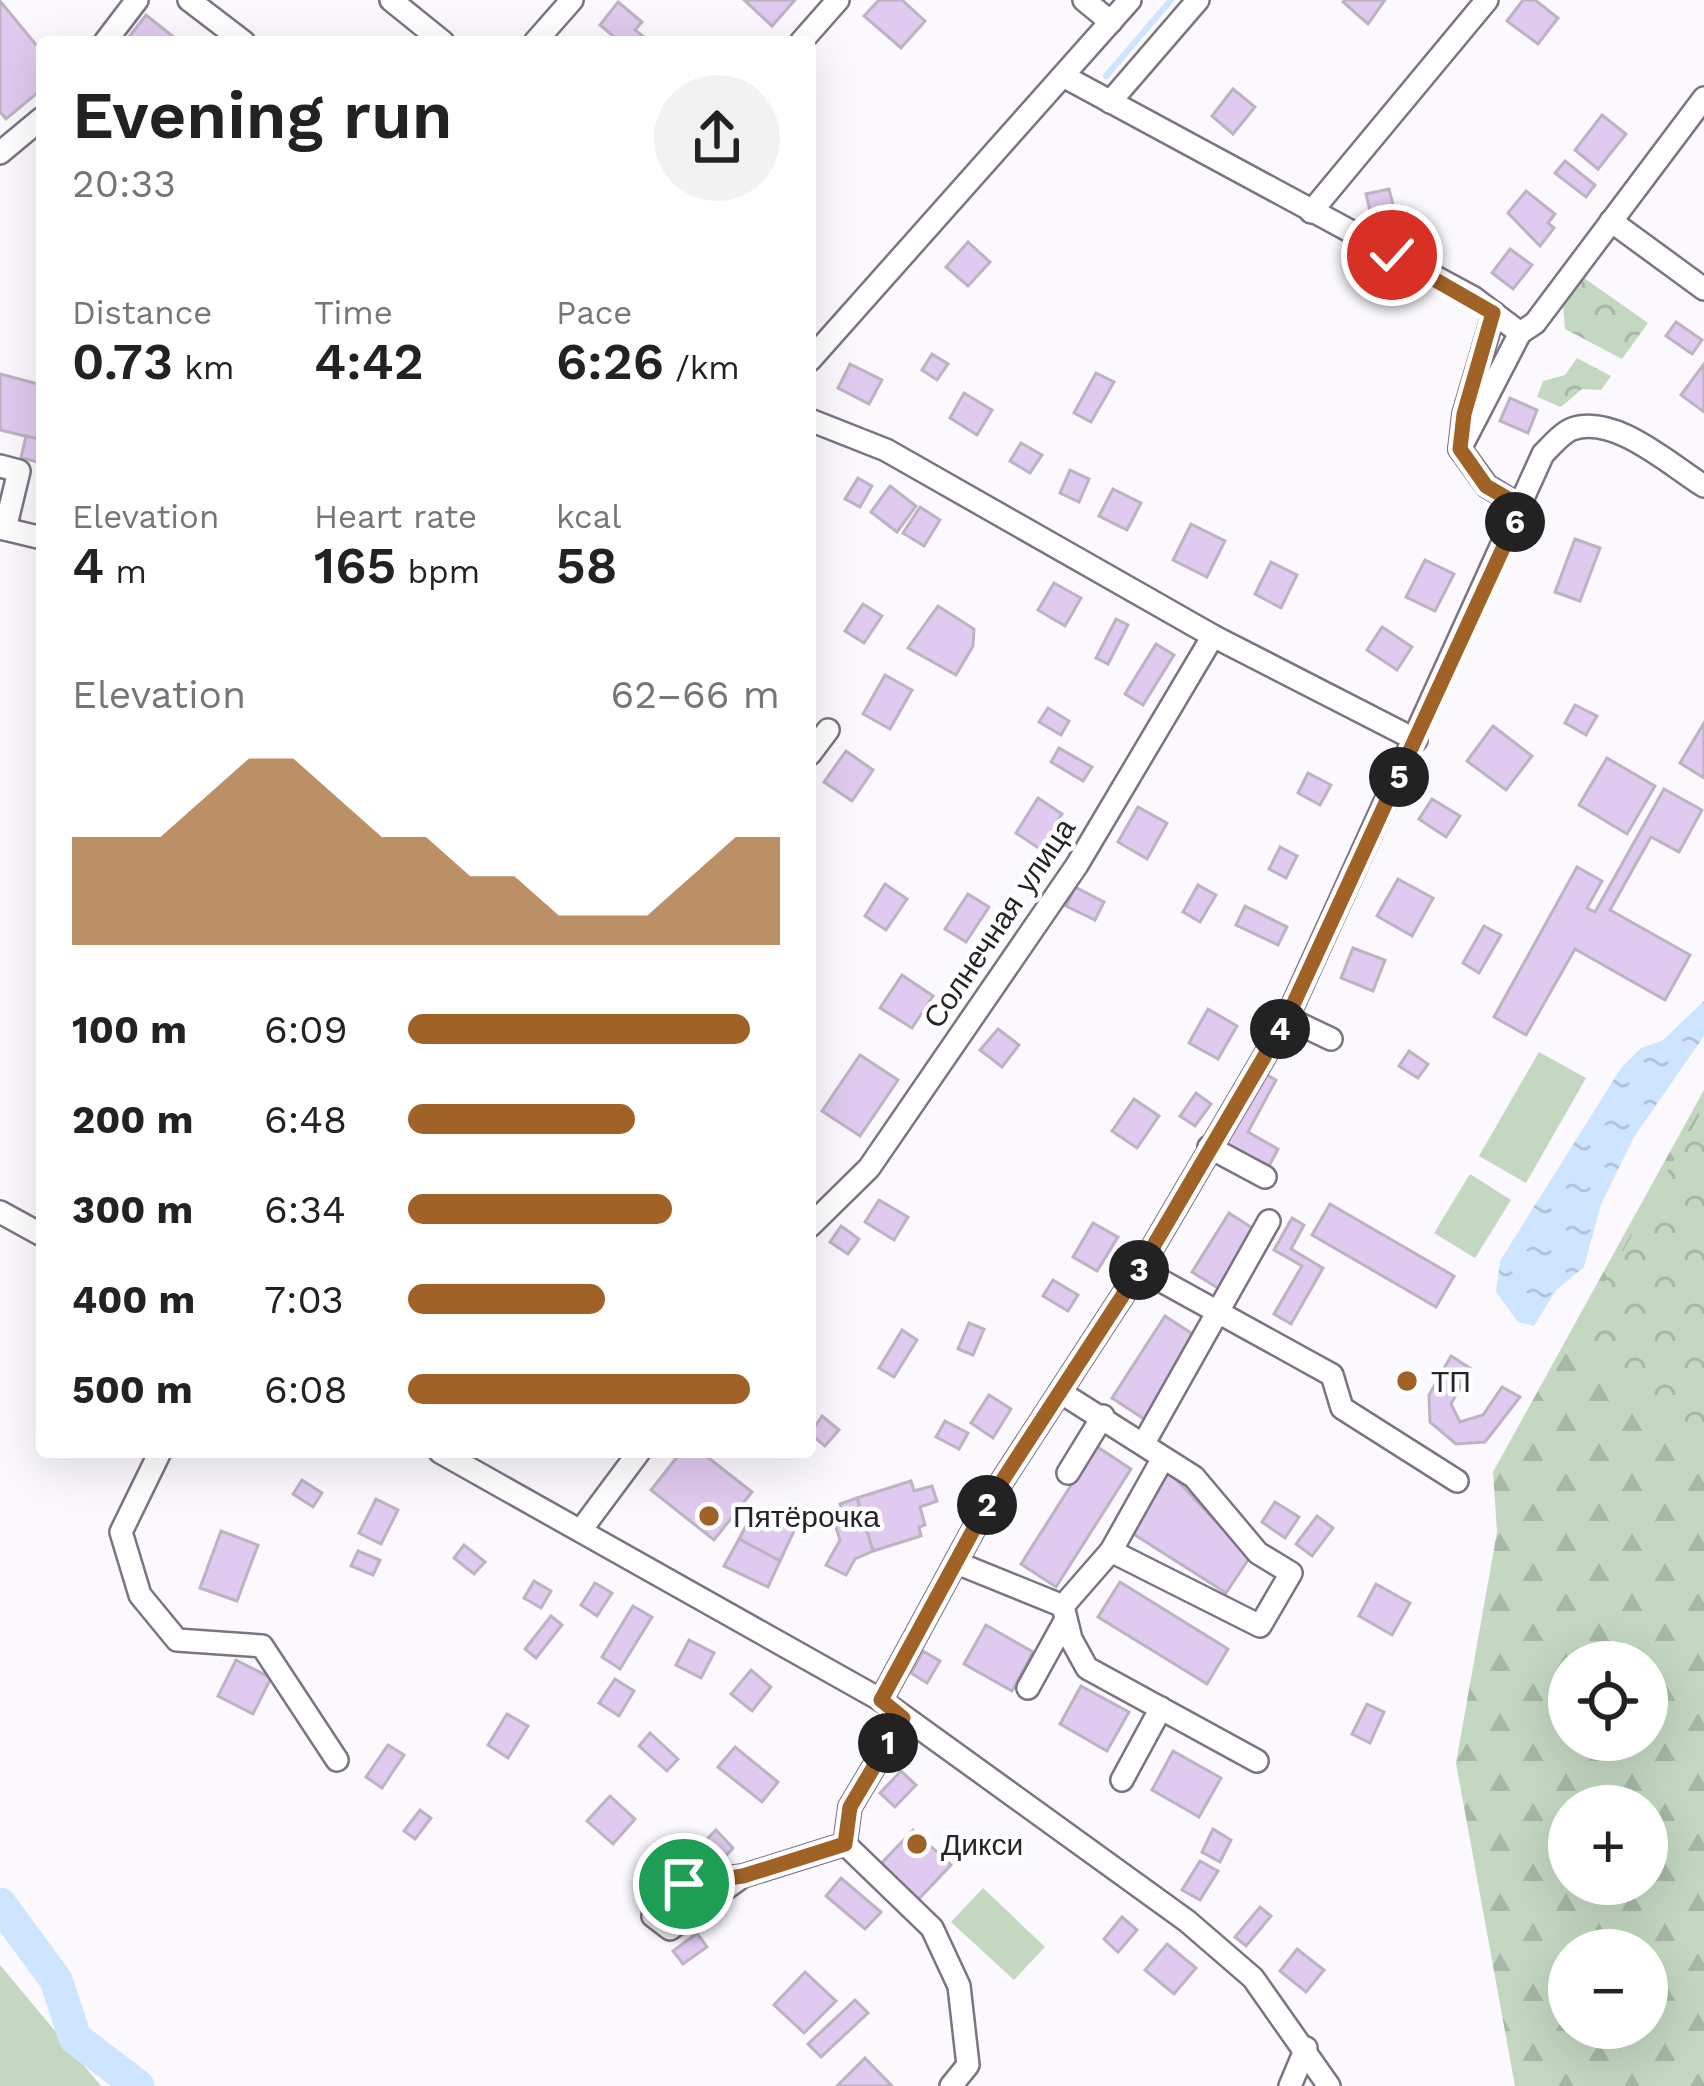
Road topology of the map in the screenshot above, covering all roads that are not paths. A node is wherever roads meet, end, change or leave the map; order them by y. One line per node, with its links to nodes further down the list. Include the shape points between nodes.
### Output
1 (137, 0): 11 (street)
2 (189, 0): 12 (street)
3 (392, 0): 13 (street)
4 (572, 0): 14 (street)
5 (838, 0): 15 (street)
6 (1084, 0): 10 (street)
7 (1130, 0): 10 (street)
8 (1198, 0): 18 (street)
9 (1487, 0): 21 (street)
10 (1111, 22): 16 (street)
11 (110, 36)
12 (236, 36)
13 (436, 36)
14 (540, 36)
15 (806, 36)
16 (1065, 77): 18 (street); 26 (street)
17 (1704, 98): 22 (street)
18 (1110, 102): 21 (street)
19 (36, 123): 20 (street)
20 (0, 153)
21 (1311, 212): 24 (street)
22 (1611, 220): 23 (street); 25 (street)
23 (1704, 289)
24 (1493, 313): 25 (street); 28 (street)
25 (1520, 333): 28 (street)
26 (816, 353)
27 (816, 423): 34 (street, via 886,449)
28 (1460, 449): 31 (street, via 1486,486)
29 (0, 466): 32 (street, via 19,471)
30 (1704, 486): 31 (street, via 1594,426 1569,430 1543,454)
31 (1522, 507): 36 (street)
32 (2, 529): 33 (street)
33 (36, 537)
34 (1213, 636): 36 (street); 43 (street, Солнечная улица, via 1064,884 869,1168)
35 (828, 730): 37 (street)
36 (1416, 740): 38 (street)
37 (816, 746)
38 (1287, 1018): 39 (street); 40 (street)
39 (1331, 1040)
40 (1209, 1148): 41 (street); 46 (street)
41 (1265, 1177)
42 (0, 1212): 45 (street)
43 (816, 1220)
44 (1269, 1221): 47 (street)
45 (36, 1232)
46 (1140, 1269): 47 (street); 48 (street)
47 (1220, 1311): 50 (street); 56 (street, via 1332,1376 1342,1408)
48 (1060, 1392): 49 (street); 59 (street)
49 (1103, 1416): 50 (street); 55 (street)
50 (1145, 1441): 54 (street)
51 (157, 1458): 65 (street, via 121,1532 140,1594 177,1640 262,1646)
52 (451, 1458): 57 (street)
53 (634, 1458): 57 (street)
54 (1162, 1460): 58 (street); 58 (street, via 1194,1477 1258,1552 1291,1573 1260,1626)
55 (1068, 1473)
56 (1457, 1481)
57 (581, 1529): 62 (street)
58 (1112, 1551): 60 (street)
59 (957, 1563): 60 (street); 62 (street)
60 (1064, 1613): 61 (street); 63 (street, via 1088,1668)
61 (1028, 1688)
62 (881, 1700): 64 (street)
63 (1161, 1708): 66 (street); 67 (street)
64 (903, 1718): 68 (street, via 850,1807); 70 (street, via 1186,1921 1253,1978)
65 (338, 1760)
66 (1257, 1761)
67 (1122, 1780)
68 (845, 1844): 69 (street); 71 (street, via 932,1928 959,1986 968,2065)
69 (743, 1876)
70 (1306, 2048): 72 (street); 73 (street)
71 (951, 2086)
72 (1290, 2086)
73 (1329, 2086)

